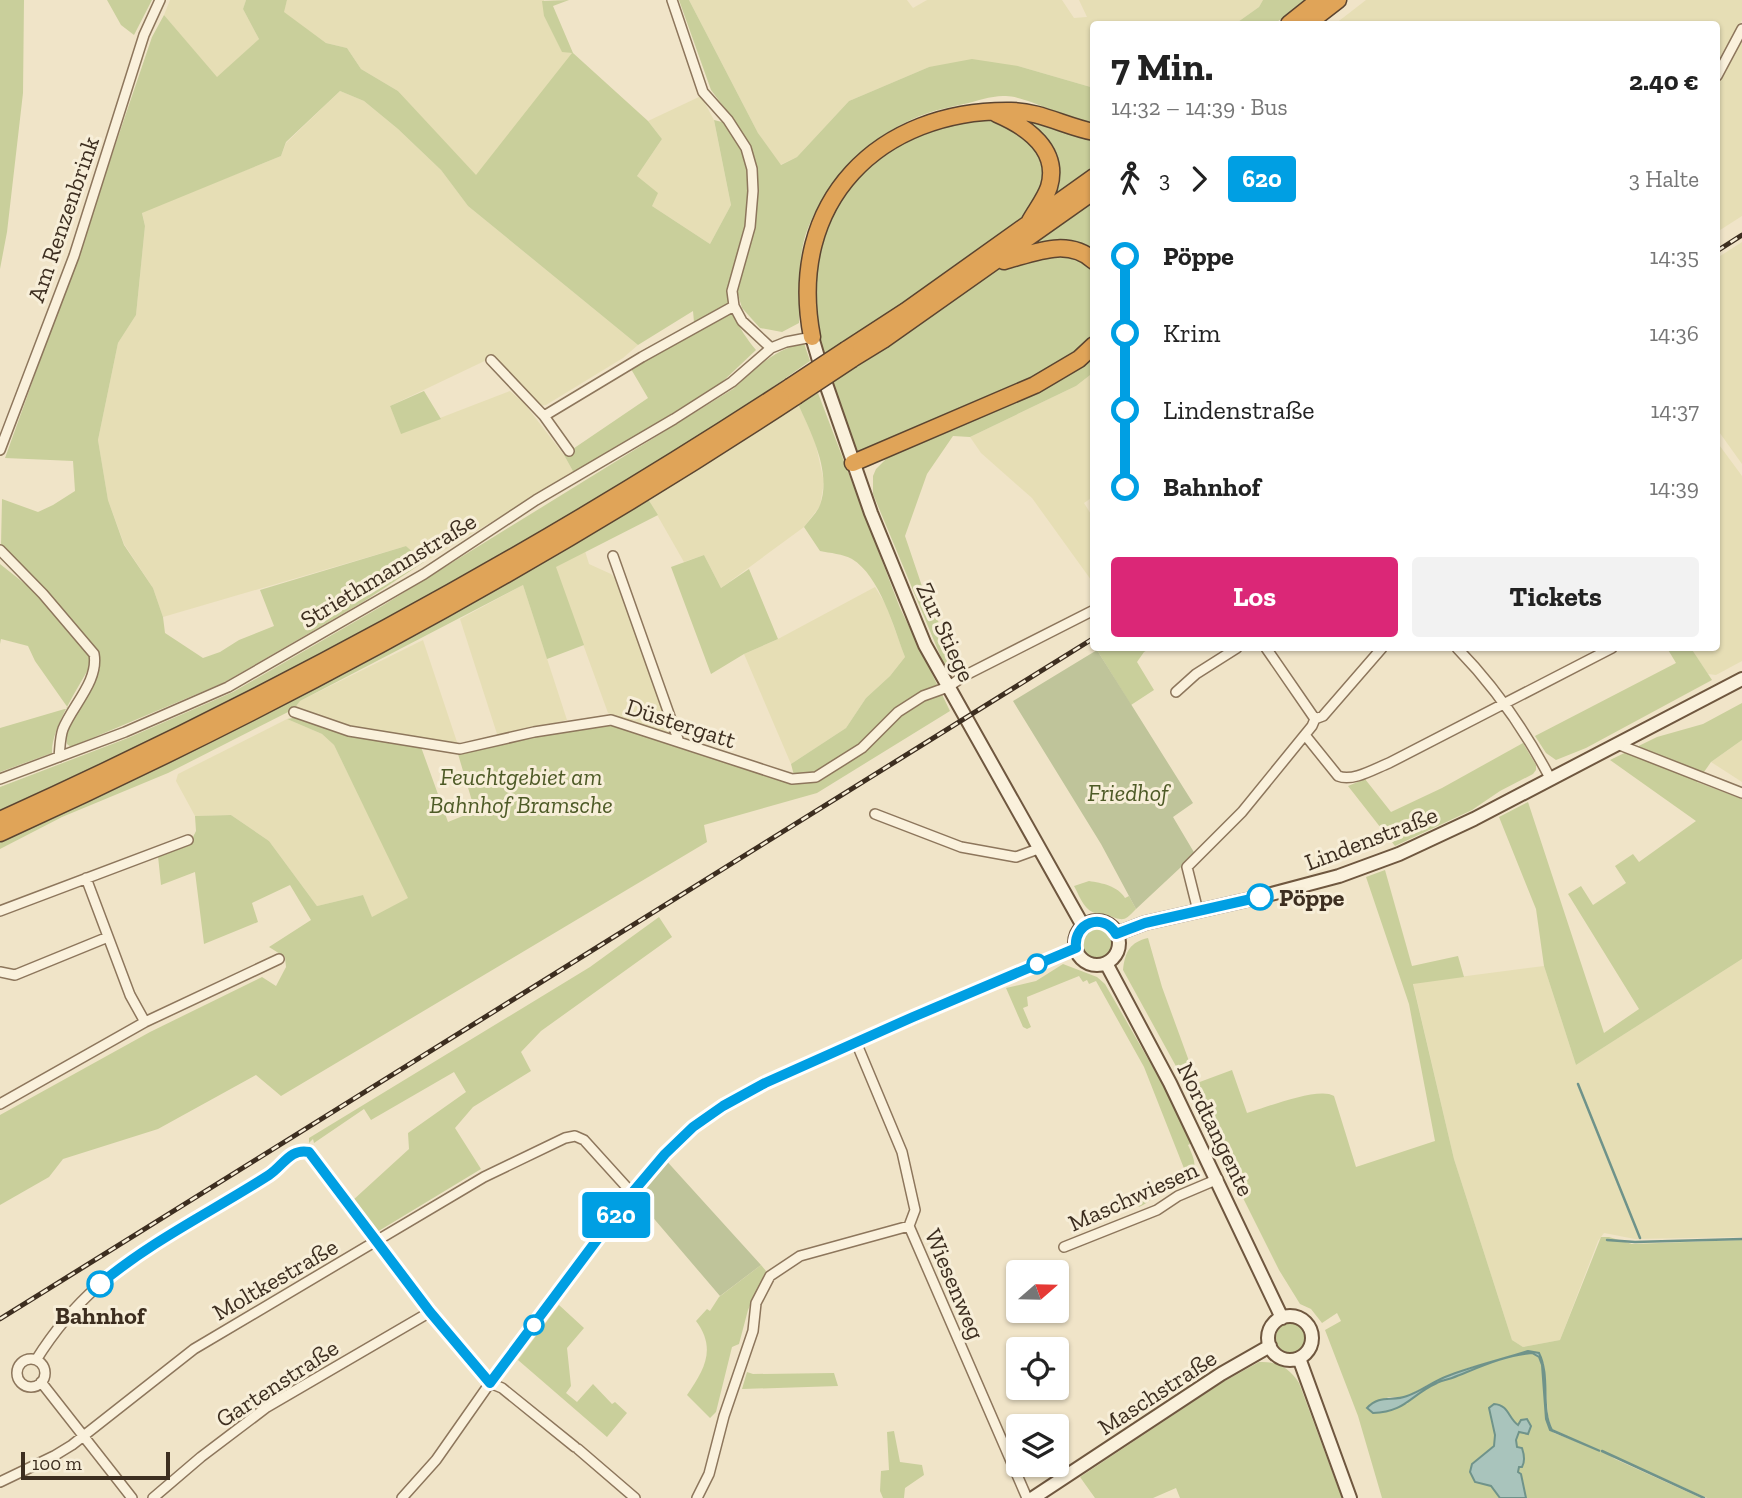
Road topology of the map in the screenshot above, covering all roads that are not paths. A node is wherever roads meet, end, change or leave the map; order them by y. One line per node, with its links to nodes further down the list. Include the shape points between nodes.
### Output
1 (160, 0): 24 (street, Am Renzenbrink, via 74,256)
2 (672, 0): 16 (street, via 703,92 746,148 752,169 750,227 732,291)
3 (1319, 0): 5 (highway)
4 (1338, 0): 6 (highway)
5 (1293, 21)
6 (1311, 21)
7 (1742, 29): 8 (street)
8 (1720, 70)
9 (992, 112): 10 (highway, via 1014,111); 13 (highway, via 1028,131 1048,156 1049,188); 17 (highway, via 958,114 911,130 871,153 839,188 810,257 806,282)
10 (1090, 131)
11 (1090, 180): 13 (highway)
12 (1090, 194): 15 (highway)
13 (1027, 225): 20 (highway)
14 (1090, 258): 15 (highway, via 1063,247)
15 (991, 264): 20 (highway)
16 (734, 306): 18 (street, via 742,321); 23 (street)
17 (812, 337): 18 (street, Striethmannstraße); 26 (street, Zur Stiege)
18 (771, 348): 44 (street, Striethmannstraße, via 732,382 308,642 228,687)
19 (1090, 349): 26 (highway, via 1035,385)
20 (849, 355): 22 (highway, bridge)
21 (491, 360): 23 (street)
22 (793, 392): 49 (highway, via 448,594 231,709); 50 (highway, via 634,499 442,610 237,719)
23 (544, 416): 25 (street)
24 (0, 450)
25 (569, 451)
26 (853, 463): 36 (street, Zur Stiege, via 908,606)
27 (0, 550): 44 (street, via 94,654 96,664 62,730)
28 (613, 556): 42 (street)
29 (1090, 612): 36 (street, Düstergatt)
30 (1232, 651): 37 (street)
31 (1268, 651): 40 (street)
32 (1379, 651): 40 (street, via 1323,716)
33 (1460, 651): 38 (street)
34 (1606, 651): 38 (street)
35 (1742, 679): 43 (street, Lindenstraße)
36 (948, 687): 42 (street, Düstergatt, via 923,695 898,712 863,748 816,777 792,779); 52 (street, Zur Stiege)
37 (1176, 691)
38 (1505, 704): 41 (street, via 1389,763 1345,779); 45 (street)
39 (294, 712): 42 (street, Düstergatt, via 349,731 460,749 611,720)
40 (1315, 719): 41 (street)
41 (1305, 735): 55 (street, via 1242,812 1187,867)
42 (679, 742)
43 (1617, 744): 45 (street, Lindenstraße); 47 (street)
44 (59, 757): 46 (street, Striethmannstraße)
45 (1550, 778): 55 (street, Lindenstraße, via 1438,837 1371,865)
46 (0, 779)
47 (1742, 793)
48 (875, 814): 52 (street, via 961,847 1016,857)
49 (0, 820)
50 (0, 833)
51 (188, 840): 53 (street)
52 (1038, 849): 56 (street, Zur Stiege)
53 (86, 878): 54 (street); 58 (street)
54 (0, 911)
55 (1199, 911): 57 (street, Lindenstraße)
56 (1083, 926): 57 (street, via 1103,922); 59 (street, via 1076,936)
57 (1116, 934): 61 (street, via 1118,948)
58 (108, 937): 62 (street, via 15,975); 63 (street)
59 (1076, 948): 61 (street, via 1087,963); 64 (street)
60 (279, 959): 63 (street)
61 (1105, 963): 66 (street, Nordtangente)
62 (0, 972)
63 (145, 1022): 65 (street)
64 (856, 1042): 67 (street, via 723,1106 693,1127); 68 (street, Wiesenweg, via 902,1152 915,1210)
65 (0, 1104)
66 (1218, 1179): 70 (street, Maschwiesen, via 1157,1210); 72 (street, Nordtangente)
67 (632, 1193): 69 (street, Moltkestraße, via 584,1140 568,1136 484,1177); 77 (street)
68 (909, 1226): 84 (street, via 800,1256 770,1276 756,1303 753,1331 709,1474); 85 (street, Wiesenweg)
69 (375, 1242): 71 (street); 75 (street, via 309,1152 293,1153 272,1173 116,1271 54,1331); 78 (street, Moltkestraße, via 194,1349)
70 (1064, 1247)
71 (430, 1312): 77 (street); 81 (street, Gartenstraße, via 267,1406)
72 (1282, 1318): 73 (street, via 1272,1326); 74 (street, via 1299,1318 1311,1331 1311,1344)
73 (1270, 1346): 74 (street, via 1279,1357); 86 (street, Maschstraße)
74 (1299, 1358): 87 (street)
75 (36, 1360): 76 (street, via 44,1370); 76 (street, via 25,1360 17,1374 26,1385)
76 (41, 1382): 78 (street)
77 (490, 1383): 82 (street, via 436,1460); 83 (street, via 502,1388)
78 (83, 1435): 79 (street, Moltkestraße, via 54,1456); 80 (street)
79 (0, 1482)
80 (132, 1498)
81 (153, 1498)
82 (402, 1498)
83 (635, 1498)
84 (697, 1498)
85 (1027, 1498)
86 (1033, 1498)
87 (1350, 1498)

